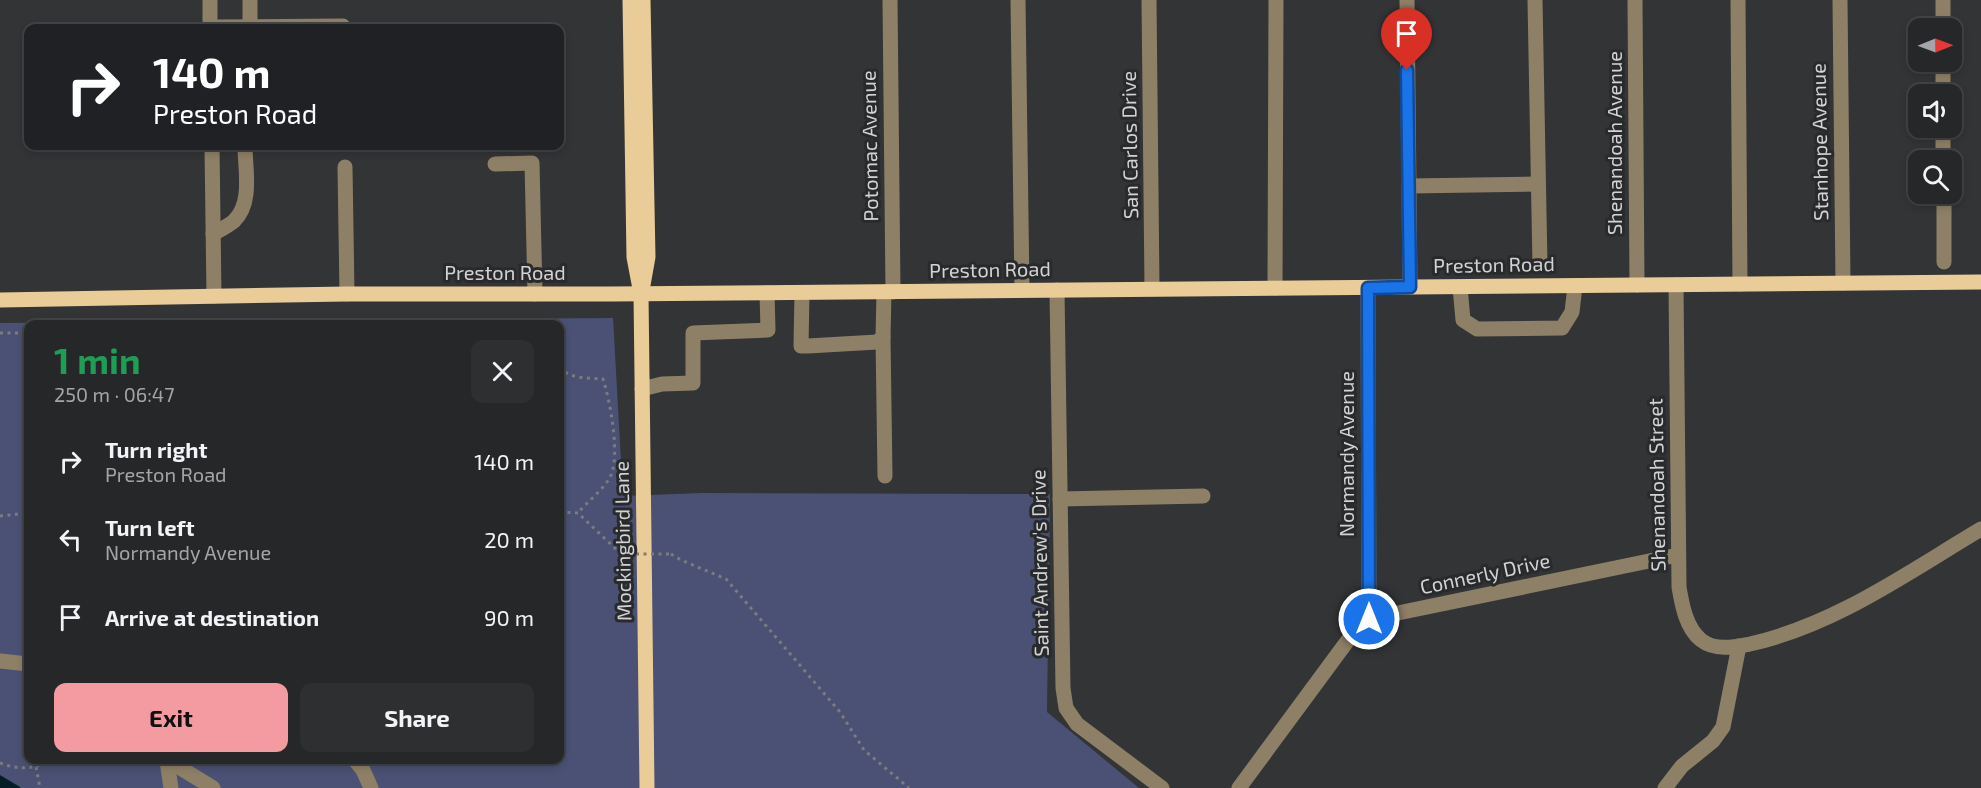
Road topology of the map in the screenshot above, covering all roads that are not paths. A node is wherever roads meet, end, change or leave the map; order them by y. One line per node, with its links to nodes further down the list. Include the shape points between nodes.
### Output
1 (210, 0): 16 (street)
2 (250, 0): 17 (street)
3 (630, 0): 18 (main road, Mockingbird Lane)
4 (644, 0): 18 (main road, Mockingbird Lane)
5 (890, 0): 42 (street, Potomac Avenue)
6 (1018, 0): 39 (street)
7 (1149, 0): 41 (street, San Carlos Drive)
8 (1276, 0): 37 (street)
9 (1407, 0): 24 (street)
10 (1534, 0): 23 (street)
11 (1635, 0): 32 (street, Shenandoah Avenue)
12 (1738, 0): 30 (street)
13 (1840, 0): 31 (street, Stanhope Avenue)
14 (1943, 0): 15 (street)
15 (1943, 18)
16 (210, 24)
17 (246, 24)
18 (638, 68): 47 (main road, Mockingbird Lane, via 648,257)
19 (212, 150): 26 (street)
20 (245, 150): 26 (street, via 245,203 232,222)
21 (495, 164): 46 (street, via 532,163)
22 (345, 167): 45 (street)
23 (1538, 184): 24 (street); 28 (street)
24 (1409, 186): 35 (street)
25 (1944, 204): 27 (street)
26 (213, 234): 48 (street)
27 (1944, 262)
28 (1540, 266)
29 (1981, 282): 31 (main road, Preston Road)
30 (1740, 284): 31 (main road, Preston Road); 33 (main road, Preston Road)
31 (1843, 284)
32 (1637, 285): 33 (main road, Preston Road); 34 (main road, Preston Road)
33 (1676, 285): 56 (street, Shenandoah Street)
34 (1575, 286): 36 (main road, Preston Road); 36 (street, via 1572,312 1562,328 1477,329 1463,320)
35 (1410, 287): 36 (main road, Preston Road); 38 (main road, Preston Road)
36 (1460, 287)
37 (1275, 288): 38 (main road, Preston Road); 41 (main road, Preston Road)
38 (1368, 288): 57 (street, Normandy Avenue)
39 (1022, 290): 40 (main road, Preston Road); 42 (main road, Preston Road)
40 (1057, 290): 41 (main road, Preston Road); 54 (street, Saint Andrew's Drive)
41 (1152, 290)
42 (888, 292): 44 (main road, Preston Road); 50 (street, Potomac Avenue)
43 (767, 293): 44 (main road, Preston Road); 47 (main road, Preston Road); 51 (street, via 768,330 693,333 693,383 663,384)
44 (802, 293): 50 (street, via 801,346 877,342)
45 (347, 294): 46 (main road, Preston Road); 48 (main road, Preston Road)
46 (535, 294): 47 (main road, Preston Road)
47 (641, 294): 51 (main road, Mockingbird Lane)
48 (214, 296): 49 (main road, Preston Road)
49 (0, 300)
50 (882, 337): 52 (street, Potomac Avenue)
51 (642, 390): 64 (main road, Mockingbird Lane)
52 (885, 476)
53 (1203, 496): 54 (street)
54 (1060, 499): 68 (street, Saint Andrew's Drive, via 1066,708 1077,724)
55 (1981, 529): 58 (street, via 1851,607 1790,633)
56 (1678, 555): 57 (street, Connerly Drive); 58 (street, Shenandoah Street, via 1679,587 1691,628 1701,640 1717,647)
57 (1369, 619): 69 (street, via 1357,628)
58 (1739, 646): 70 (street, via 1723,727)
59 (0, 661): 60 (street)
60 (24, 664)
61 (167, 764): 65 (street)
62 (173, 764): 66 (street)
63 (358, 764): 67 (street)
64 (648, 787)
65 (171, 788)
66 (213, 788)
67 (371, 788)
68 (1162, 788)
69 (1239, 788)
70 (1665, 788)

